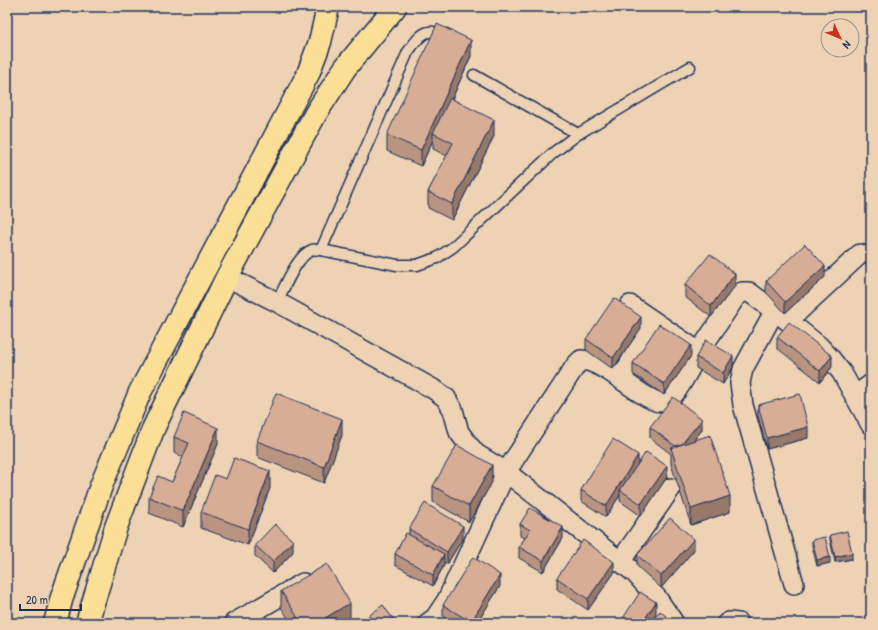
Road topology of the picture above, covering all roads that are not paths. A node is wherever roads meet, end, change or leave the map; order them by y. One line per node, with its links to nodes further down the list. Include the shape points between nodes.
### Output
1 (328, 7): 25 (main road, via 320,42 308,74 140,392 101,486)
2 (395, 7): 9 (main road, via 345,68 316,113)
3 (450, 33): 7 (lane, via 441,35 432,32 423,35 408,52)
4 (690, 67): 6 (lane)
5 (474, 75): 6 (lane)
6 (578, 134): 7 (lane, via 553,153 453,248 437,258 417,265 398,265)
7 (321, 250): 10 (lane, via 312,250 298,262)
8 (860, 254): 12 (street)
9 (227, 276): 10 (street); 26 (main road, via 154,427 116,527)
10 (277, 302): 19 (street, via 436,390 446,398 453,410 459,432 467,444 476,454)
11 (630, 306): 13 (street)
12 (782, 316): 14 (street, via 748,292 742,292 735,298); 17 (street, via 831,359); 23 (street, via 743,369 740,384 743,405)
13 (653, 321): 14 (street); 15 (street)
14 (699, 352): 15 (street, via 674,395 667,401 653,400)
15 (621, 379): 19 (street, via 589,361 581,360)
16 (871, 384): 17 (street)
17 (855, 396): 18 (street)
18 (871, 426)
19 (506, 472): 21 (street); 24 (street, via 447,600)
20 (671, 488): 21 (street)
21 (620, 562): 28 (street, via 635,573)
22 (311, 579): 27 (street)
23 (794, 584)
24 (434, 621)
25 (55, 623)
26 (87, 623)
27 (234, 623)
28 (674, 623)
29 (727, 623): 30 (street)
30 (738, 623)

